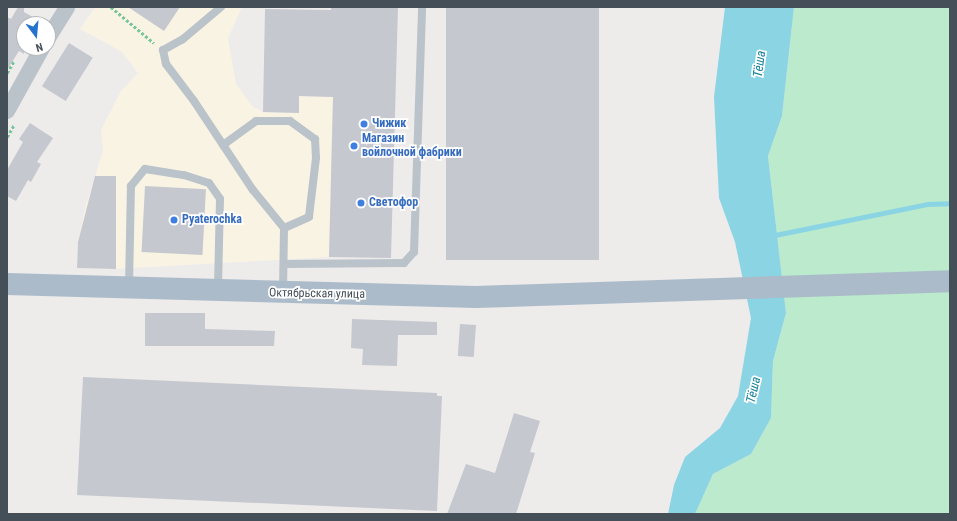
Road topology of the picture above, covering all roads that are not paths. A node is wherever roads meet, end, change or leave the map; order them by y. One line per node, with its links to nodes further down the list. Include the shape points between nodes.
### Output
1 (67, 7): 4 (street)
2 (221, 7): 7 (lane, via 183,39 163,50 166,64)
3 (422, 7): 9 (lane, via 414,252 404,263)
4 (56, 25)
5 (38, 56): 6 (street)
6 (7, 111)
7 (223, 145): 8 (lane, via 253,190); 8 (lane, via 256,121 290,121 315,139 316,158 308,217)
8 (284, 228): 9 (lane)
9 (284, 264): 14 (lane)
10 (950, 281): 14 (main road, Октябрьская улица, via 627,294 476,297)
11 (7, 284): 12 (main road, Октябрьская улица)
12 (129, 288): 13 (main road, Октябрьская улица); 13 (lane, via 131,186 145,169 184,175 209,183 220,199)
13 (218, 292): 14 (main road, Октябрьская улица)
14 (283, 293)

